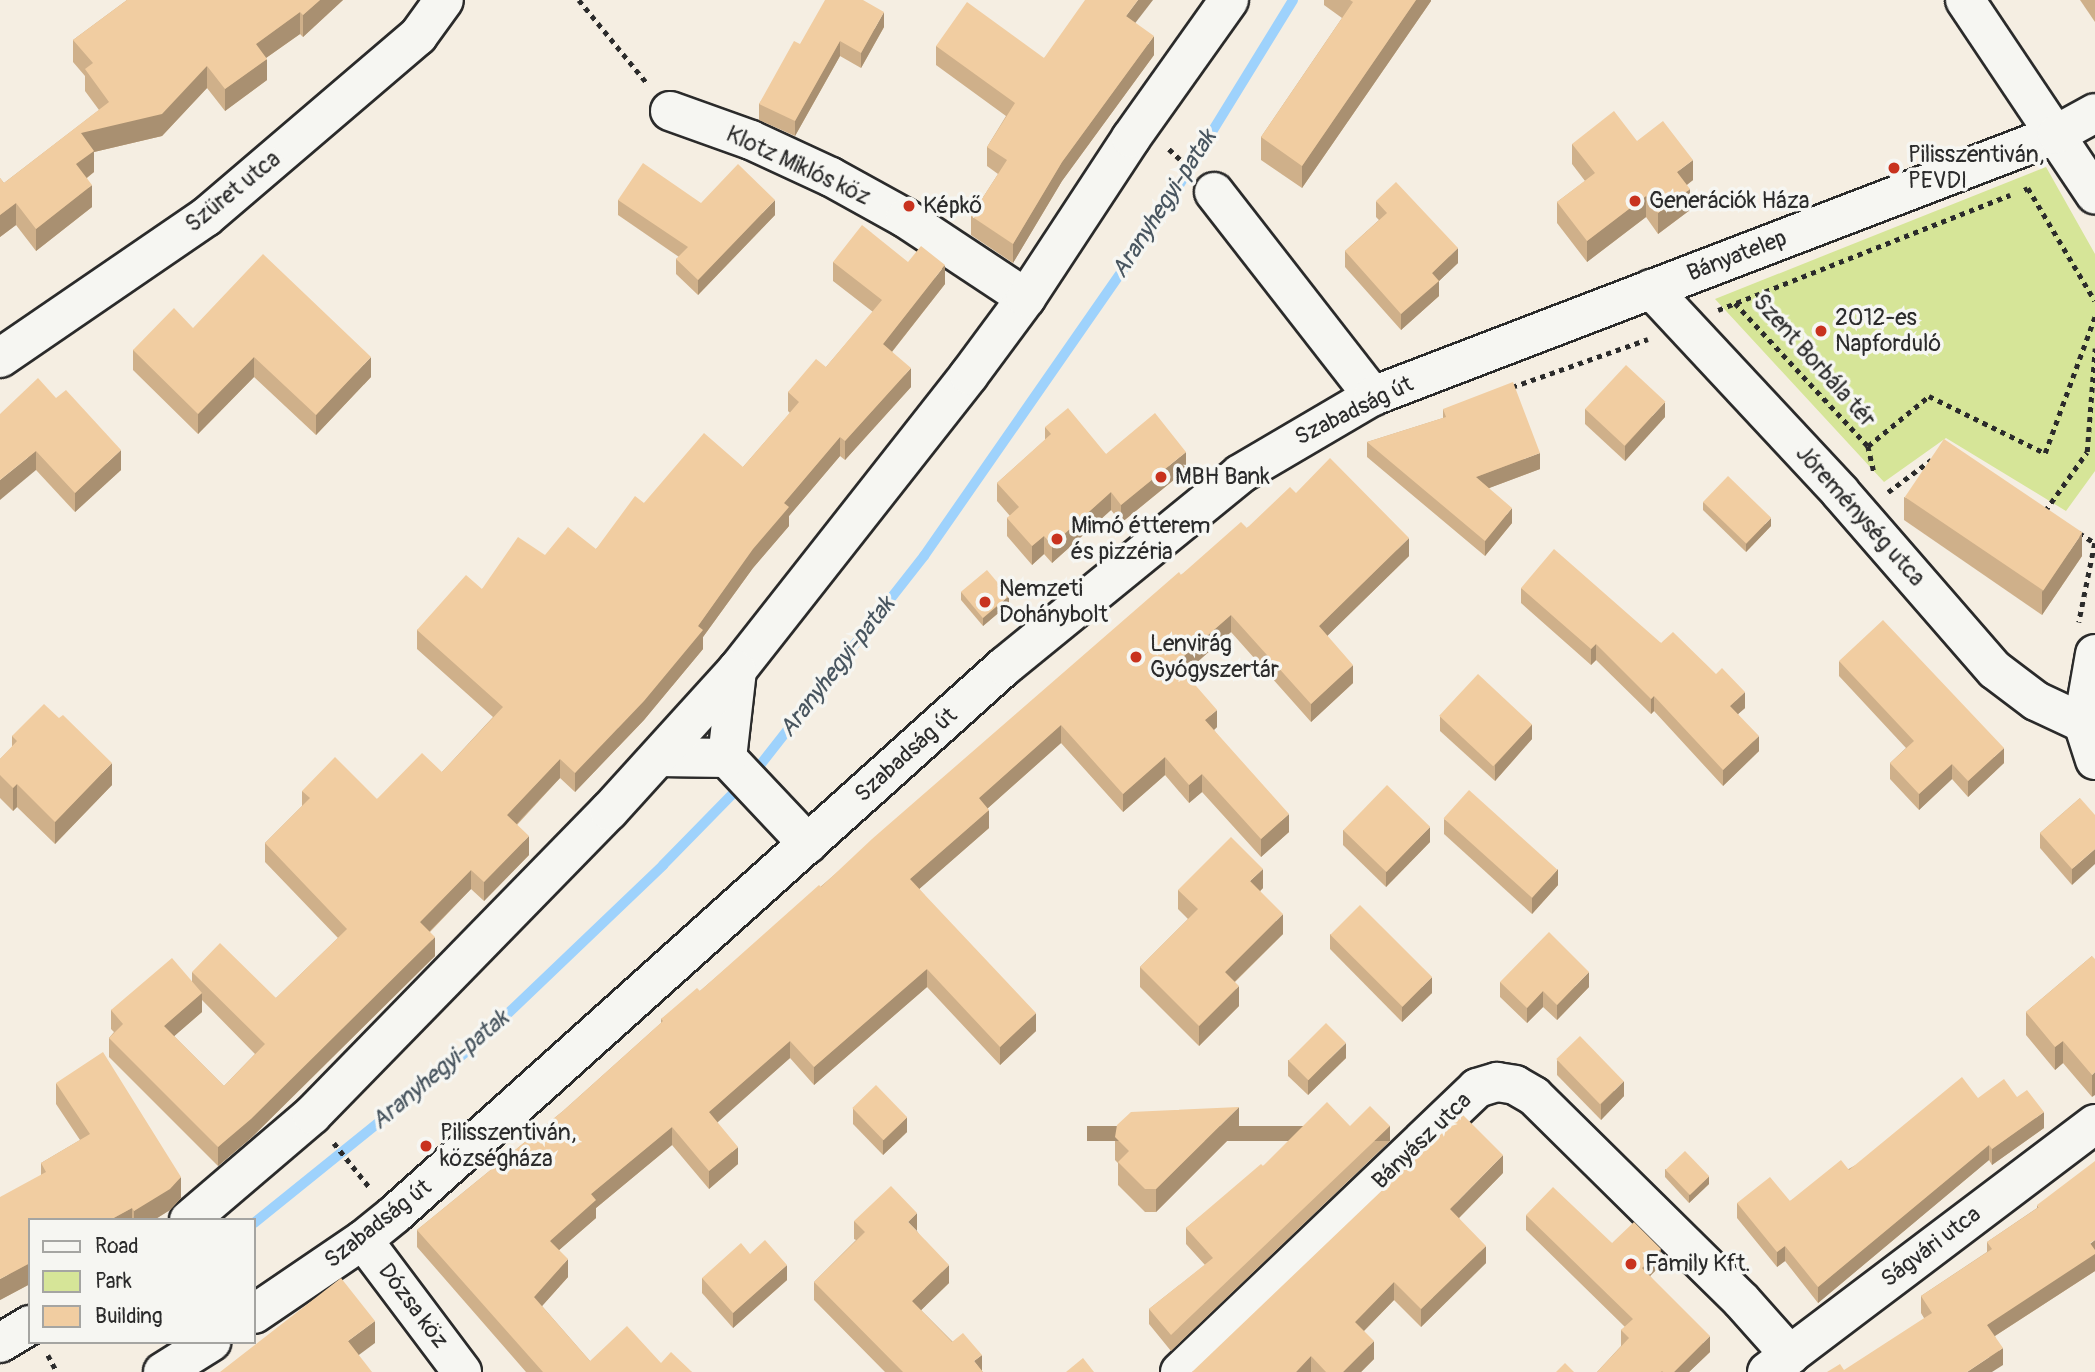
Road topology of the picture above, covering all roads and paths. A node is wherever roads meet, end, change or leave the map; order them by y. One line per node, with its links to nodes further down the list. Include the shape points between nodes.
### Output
1 (444, 0): 17 (street, Szüret utca, via 418,37 206,217)
2 (579, 0): 5 (path)
3 (1229, 0): 11 (street)
4 (1965, 0): 7 (street)
5 (670, 111): 11 (street, Klotz Miklós köz, via 751,140 831,177 905,218)
6 (2095, 113): 7 (street, Bányatelep)
7 (2057, 134): 9 (street); 10 (street, Bányatelep)
8 (1214, 192): 19 (street)
9 (2095, 194)
10 (1651, 289): 15 (street, Jóreménység utca); 19 (street, Szabadság út)
11 (1026, 298): 29 (street)
12 (2095, 301): 13 (path, Szent Borbála tér, via 2028,188)
13 (1735, 303): 15 (path); 20 (path, Szent Borbála tér)
14 (2095, 316): 20 (path, Szent Borbála tér, via 2045,453 1929,396)
15 (1685, 326): 18 (path); 30 (street, Jóreménység utca, via 1840,492 1996,670 2036,701)
16 (2095, 348): 25 (path, via 2087,452)
17 (0, 358)
18 (1508, 388)
19 (1373, 396): 34 (street, Szabadság út, via 1240,474 1005,666)
20 (1868, 446): 22 (path)
21 (1937, 456): 23 (path)
22 (1877, 485)
23 (1880, 498)
24 (2034, 504): 25 (path)
25 (2045, 511): 26 (path)
26 (2055, 518)
27 (2075, 530): 28 (path, via 2095,543)
28 (2086, 643): 30 (street)
29 (737, 670): 31 (street); 33 (street)
30 (2083, 723): 32 (street)
31 (659, 757): 33 (street); 38 (street, via 312,1115)
32 (2095, 760)
33 (741, 772): 34 (street)
34 (808, 844): 39 (street, Szabadság út)
35 (2095, 1124): 45 (street, Ságvári utca)
36 (334, 1144): 37 (path)
37 (358, 1176)
38 (191, 1218)
39 (363, 1240): 40 (street, Szabadság út); 48 (street, Dózsa köz)
40 (256, 1313)
41 (28, 1341): 42 (street)
42 (0, 1343)
43 (41, 1344): 46 (path)
44 (208, 1344): 47 (street)
45 (1779, 1363): 49 (street, Bányász utca, via 1741,1300 1534,1097 1516,1085 1497,1082 1477,1088)
46 (57, 1372)
47 (163, 1372)
48 (461, 1372)
49 (1181, 1372)

